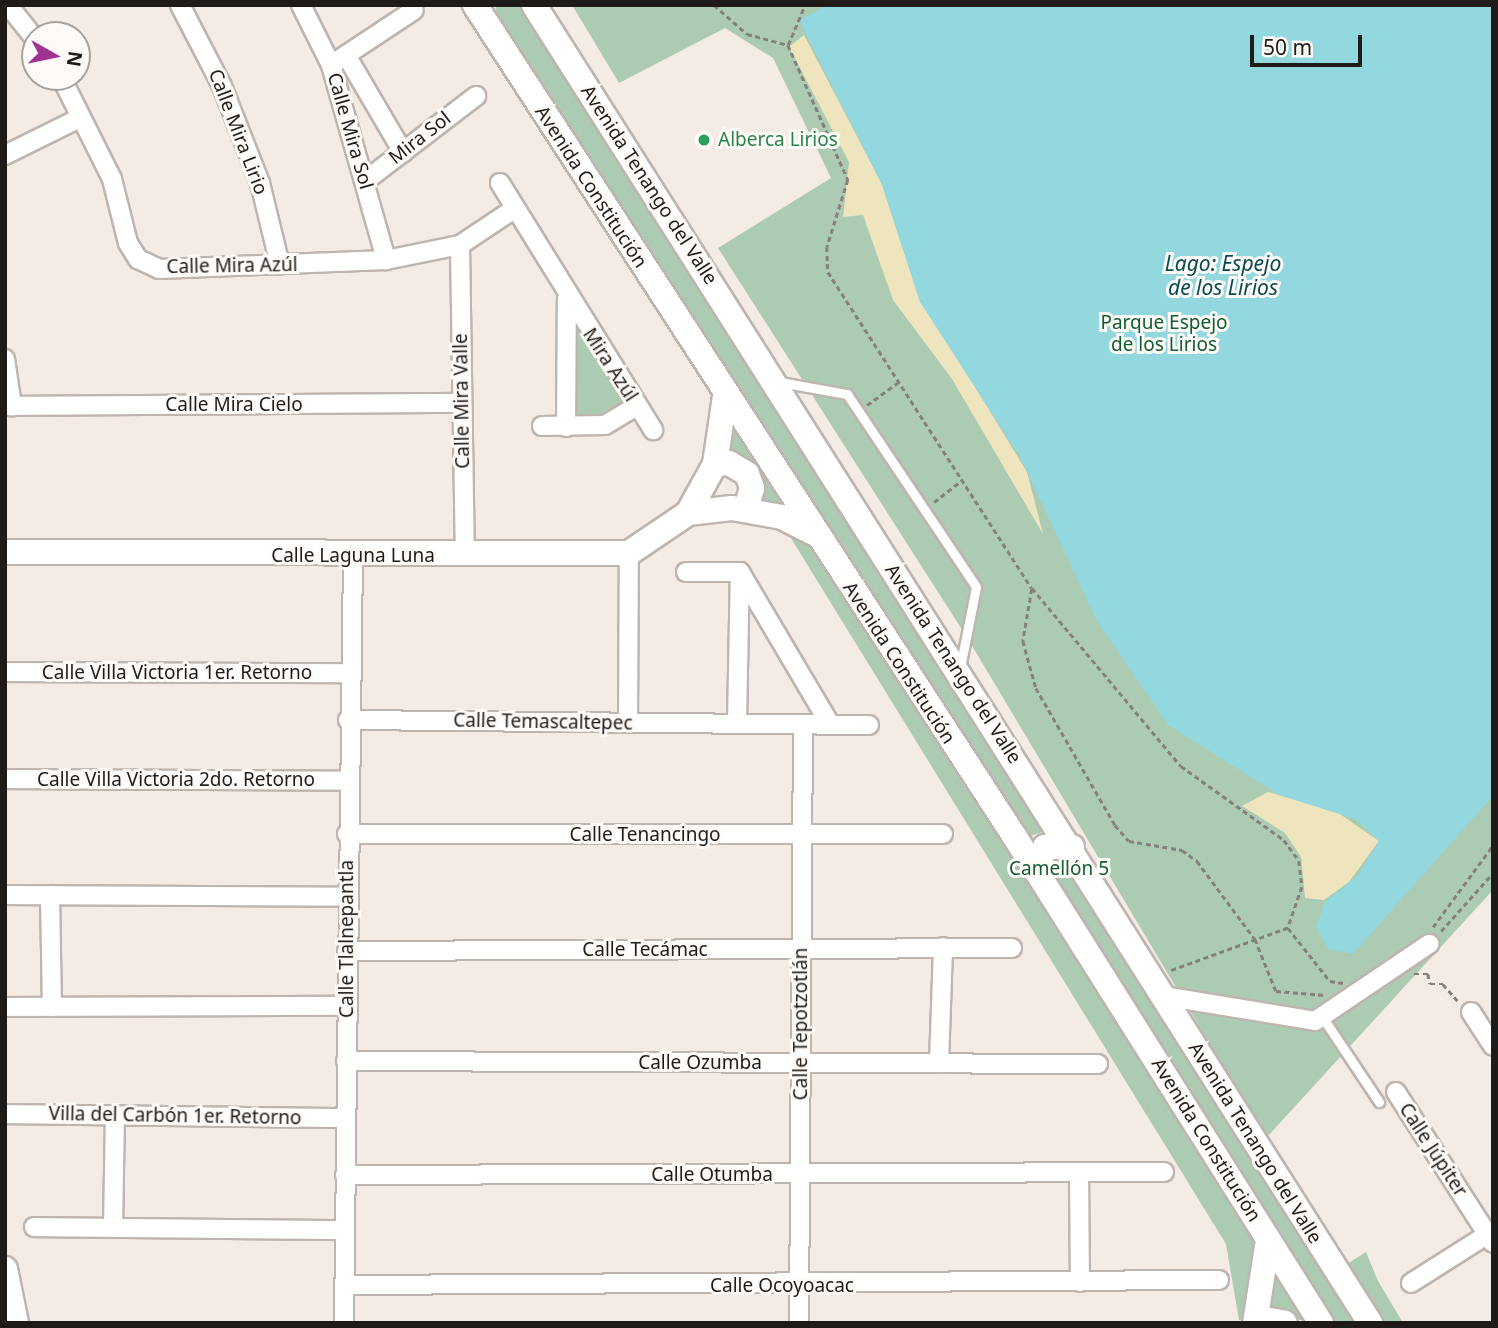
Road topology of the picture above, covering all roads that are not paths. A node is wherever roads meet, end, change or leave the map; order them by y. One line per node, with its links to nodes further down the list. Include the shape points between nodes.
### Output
1 (8, 5): 8 (street)
2 (180, 5): 22 (street, Calle Mira Lirio, via 222,86 260,183)
3 (301, 5): 11 (street, Calle Mira Sol)
4 (475, 5): 9 (main road, Avenida Constitución)
5 (494, 5): 9 (main road)
6 (534, 6): 25 (main road, Avenida Tenango del Valle)
7 (414, 10): 10 (street)
8 (21, 21)
9 (494, 35): 26 (main road, Avenida Constitución)
10 (346, 55): 11 (street); 15 (street)
11 (331, 65): 17 (street, Calle Mira Sol)
12 (67, 91): 14 (street, Calle Mira Azúl)
13 (476, 96): 15 (street, Mira Sol)
14 (80, 118): 16 (street); 22 (street, Calle Mira Azúl, via 112,179 138,259 159,269)
15 (402, 152): 17 (street, Mira Sol)
16 (5, 155)
17 (365, 181): 21 (street, Calle Mira Sol)
18 (500, 183): 19 (street, Mira Azúl)
19 (514, 209): 20 (street, Calle Mira Azúl); 23 (street, Mira Azúl)
20 (460, 245): 21 (street, Calle Mira Azúl); 27 (street, Calle Mira Valle)
21 (386, 260): 22 (street, Calle Mira Azúl)
22 (280, 265)
23 (567, 299): 29 (street, Mira Azúl); 31 (street, Mira Azúl)
24 (5, 359): 28 (street)
25 (772, 381): 45 (main road, Avenida Tenango del Valle); 45 (lane, via 848,394 976,587)
26 (725, 396): 33 (main road); 36 (main road, Avenida Constitución)
27 (462, 403): 28 (street, Calle Mira Cielo); 40 (street, Calle Mira Valle)
28 (9, 406)
29 (636, 406): 31 (street, via 605,425); 32 (street, Mira Azúl)
30 (542, 426): 31 (street)
31 (566, 427)
32 (653, 430)
33 (715, 464): 34 (main road, via 729,463 747,474 752,488); 35 (main road)
34 (746, 509): 35 (main road); 36 (main road)
35 (688, 513): 38 (main road)
36 (814, 534): 57 (main road, Avenida Constitución)
37 (5, 552): 39 (main road, Calle Laguna Luna)
38 (629, 553): 40 (main road, Calle Laguna Luna); 47 (street)
39 (353, 556): 40 (main road, Calle Laguna Luna); 44 (street, Calle Tlalnepantla)
40 (465, 556)
41 (686, 572): 42 (street)
42 (740, 572): 48 (street); 49 (street)
43 (5, 672): 44 (street, Calle Villa Victoria 1er. Retorno)
44 (348, 673): 46 (street, Calle Tlalnepantla)
45 (958, 674): 54 (main road, Avenida Tenango del Valle)
46 (348, 720): 47 (street, Calle Temascaltepec); 53 (street, Calle Tlalnepantla)
47 (628, 722): 48 (street, Calle Temascaltepec)
48 (737, 723): 50 (street, Calle Temascaltepec)
49 (830, 724): 50 (street, Calle Temascaltepec); 51 (street, Calle Temascaltepec)
50 (803, 725): 58 (street, Calle Tepotzotlán)
51 (869, 725)
52 (5, 779): 53 (street, Calle Villa Victoria 2do. Retorno)
53 (348, 780): 55 (street, Calle Tlalnepantla)
54 (1049, 811): 57 (main road, via 1038,837); 59 (main road, Avenida Tenango del Valle)
55 (347, 834): 58 (street, Calle Tenancingo); 63 (street, Calle Tlalnepantla)
56 (943, 834): 58 (street, Calle Tenancingo)
57 (1013, 834): 60 (main road, Avenida Constitución)
58 (803, 835): 67 (street, Calle Tepotzotlán)
59 (1072, 847): 60 (main road, via 1045,847); 69 (main road, Avenida Tenango del Valle)
60 (1036, 871): 93 (main road, Avenida Constitución)
61 (5, 895): 62 (street)
62 (50, 895): 63 (street); 72 (street)
63 (347, 897): 68 (street, Calle Tlalnepantla)
64 (1429, 938): 74 (street, via 1401,967)
65 (943, 947): 66 (street, Calle Tecámac); 67 (street, Calle Tecámac); 78 (street)
66 (1012, 948)
67 (802, 950): 68 (street, Calle Tecámac); 77 (street, Calle Tepotzotlán)
68 (346, 951): 70 (street, Calle Tlalnepantla)
69 (1158, 989): 74 (street, via 1288,1019); 106 (main road, Avenida Tenango del Valle)
70 (346, 1006): 72 (street); 76 (street, Calle Tlalnepantla)
71 (5, 1007): 72 (street)
72 (52, 1007)
73 (1471, 1012): 75 (street)
74 (1323, 1018): 81 (lane)
75 (1493, 1046)
76 (346, 1061): 77 (street, Calle Ozumba); 84 (street, Calle Tlalnepantla)
77 (801, 1063): 78 (street, Calle Ozumba); 88 (street, Calle Tepotzotlán)
78 (939, 1063): 79 (street, Calle Ozumba)
79 (1098, 1064)
80 (1396, 1092): 92 (street, Calle Júpiter)
81 (1379, 1102)
82 (5, 1114): 83 (street, Villa del Carbón 1er. Retorno)
83 (115, 1117): 84 (street, Villa del Carbón 1er. Retorno); 90 (street)
84 (345, 1118): 87 (street, Calle Tlalnepantla)
85 (1079, 1172): 86 (street, Calle Otumba); 88 (street, Calle Otumba); 96 (street)
86 (1164, 1172)
87 (345, 1175): 88 (street, Calle Otumba); 91 (street, Calle Tlalnepantla)
88 (800, 1175): 99 (street, Calle Tepotzotlán)
89 (34, 1227): 90 (street)
90 (113, 1228): 91 (street)
91 (345, 1230): 98 (street, Calle Tlalnepantla)
92 (1491, 1236): 97 (street)
93 (1268, 1240): 100 (main road); 105 (main road, Avenida Constitución)
94 (5, 1269): 101 (main road)
95 (1219, 1280): 96 (street, Calle Ocoyoacac)
96 (1080, 1282): 99 (street, Calle Ocoyoacac)
97 (1411, 1283)
98 (345, 1285): 99 (street, Calle Ocoyoacac); 102 (street, Calle Tlalnepantla)
99 (799, 1286): 103 (street, Calle Tepotzotlán)
100 (1257, 1320): 104 (main road)
101 (16, 1323)
102 (344, 1323)
103 (799, 1323)
104 (1285, 1323)
105 (1321, 1323)
106 (1370, 1323)

